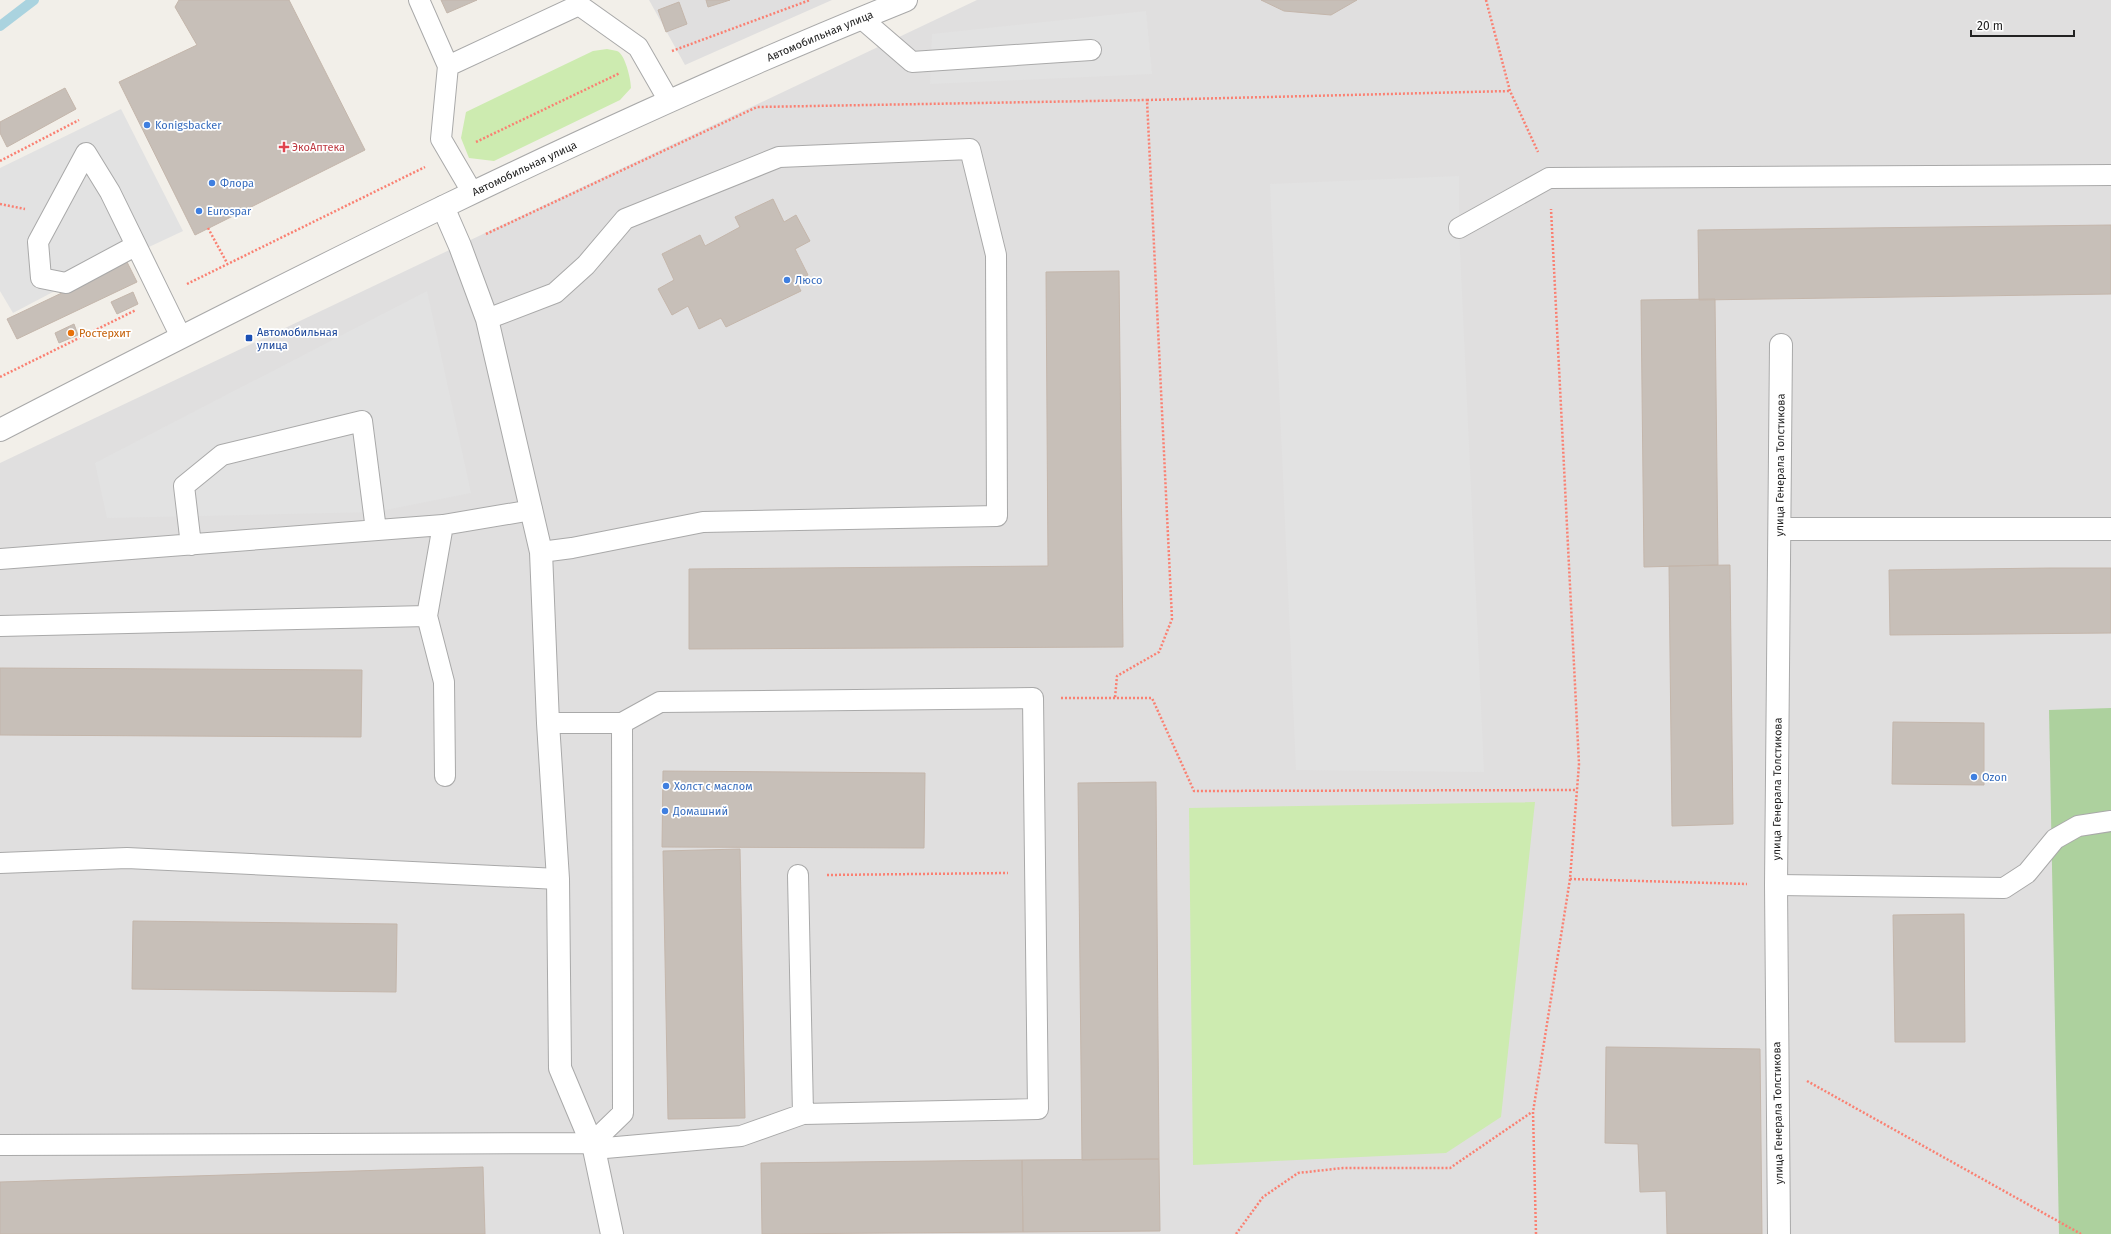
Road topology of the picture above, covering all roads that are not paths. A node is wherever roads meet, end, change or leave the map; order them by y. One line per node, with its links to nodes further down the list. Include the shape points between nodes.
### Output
1 (419, 0): 6 (lane)
2 (906, 0): 4 (street, Автомобильная улица)
3 (577, 2): 6 (lane); 7 (lane, via 638,47)
4 (861, 18): 5 (lane, via 912,62); 7 (street, Автомобильная улица)
5 (1091, 50)
6 (448, 66): 9 (lane, via 441,139)
7 (668, 101): 9 (street, Автомобильная улица)
8 (2111, 175): 11 (lane, via 1549,178)
9 (472, 192): 10 (street, Автомобильная улица)
10 (443, 207): 13 (street); 14 (street, Автомобильная улица)
11 (1459, 228)
12 (135, 246): 12 (lane, via 110,192 86,153 38,242 40,278 66,283); 14 (lane)
13 (486, 319): 17 (street); 23 (lane, via 555,293 586,265 625,219 779,157 970,149 996,255 997,516 703,522)
14 (181, 337): 16 (street, Автомобильная улица)
15 (1781, 345): 19 (street, улица Генерала Толстикова)
16 (0, 430)
17 (532, 510): 18 (lane); 23 (street)
18 (443, 525): 21 (lane); 25 (lane)
19 (1780, 529): 20 (street); 34 (street, улица Генерала Толстикова)
20 (2111, 529)
21 (376, 530): 22 (lane); 22 (lane, via 362,421 222,455 184,486)
22 (191, 545): 24 (lane)
23 (541, 552): 27 (street)
24 (0, 559)
25 (427, 616): 26 (lane); 29 (lane, via 444,682)
26 (0, 626)
27 (548, 723): 28 (lane); 33 (street)
28 (622, 723): 35 (lane, via 660,702 1033,698 1038,1109); 37 (lane, via 623,1113)
29 (445, 776)
30 (2111, 821): 34 (lane, via 2078,826 2055,839 2026,873 2004,888)
31 (0, 862): 33 (lane, via 126,858)
32 (798, 876): 35 (lane)
33 (558, 879): 37 (street, via 560,1068)
34 (1776, 885): 39 (street, улица Генерала Толстикова)
35 (803, 1114): 37 (lane, via 741,1136)
36 (0, 1145): 37 (lane)
37 (594, 1146): 38 (street)
38 (612, 1234)
39 (1779, 1234)

